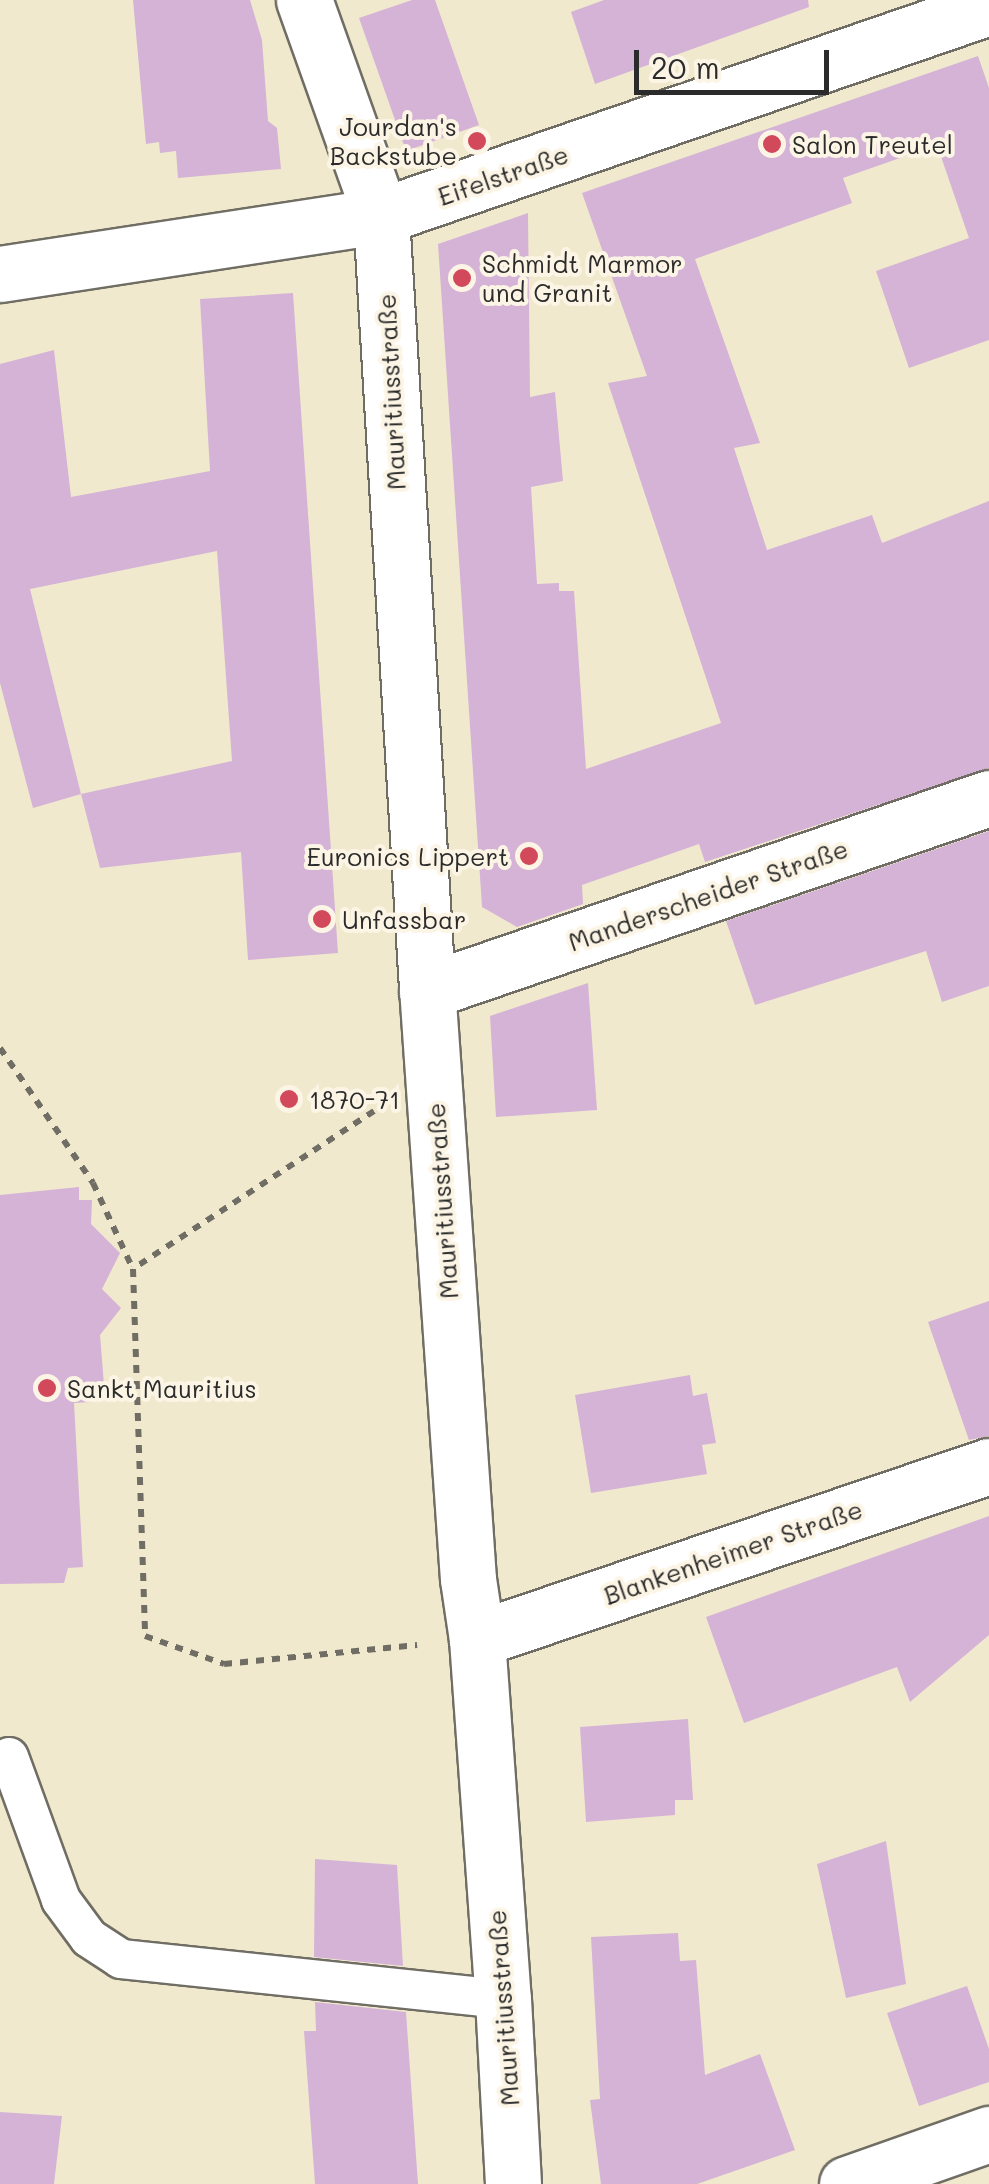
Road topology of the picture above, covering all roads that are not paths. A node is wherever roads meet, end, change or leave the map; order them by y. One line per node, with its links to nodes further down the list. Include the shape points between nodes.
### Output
1 (304, 0): 3 (street, Mauritiusstraße)
2 (989, 8): 3 (street, Eifelstraße)
3 (381, 216): 4 (street, Eifelstraße); 6 (street, Mauritiusstraße)
4 (0, 274)
5 (989, 798): 6 (street, Manderscheider Straße)
6 (427, 991): 8 (street, Mauritiusstraße)
7 (989, 1466): 8 (street, Blankenheimer Straße)
8 (477, 1639): 10 (street, Mauritiusstraße)
9 (9, 1757): 10 (lane, via 61,1900 89,1938 122,1959)
10 (503, 1999): 12 (street, Mauritiusstraße)
11 (989, 2134): 13 (street)
12 (513, 2184)
13 (846, 2184)

